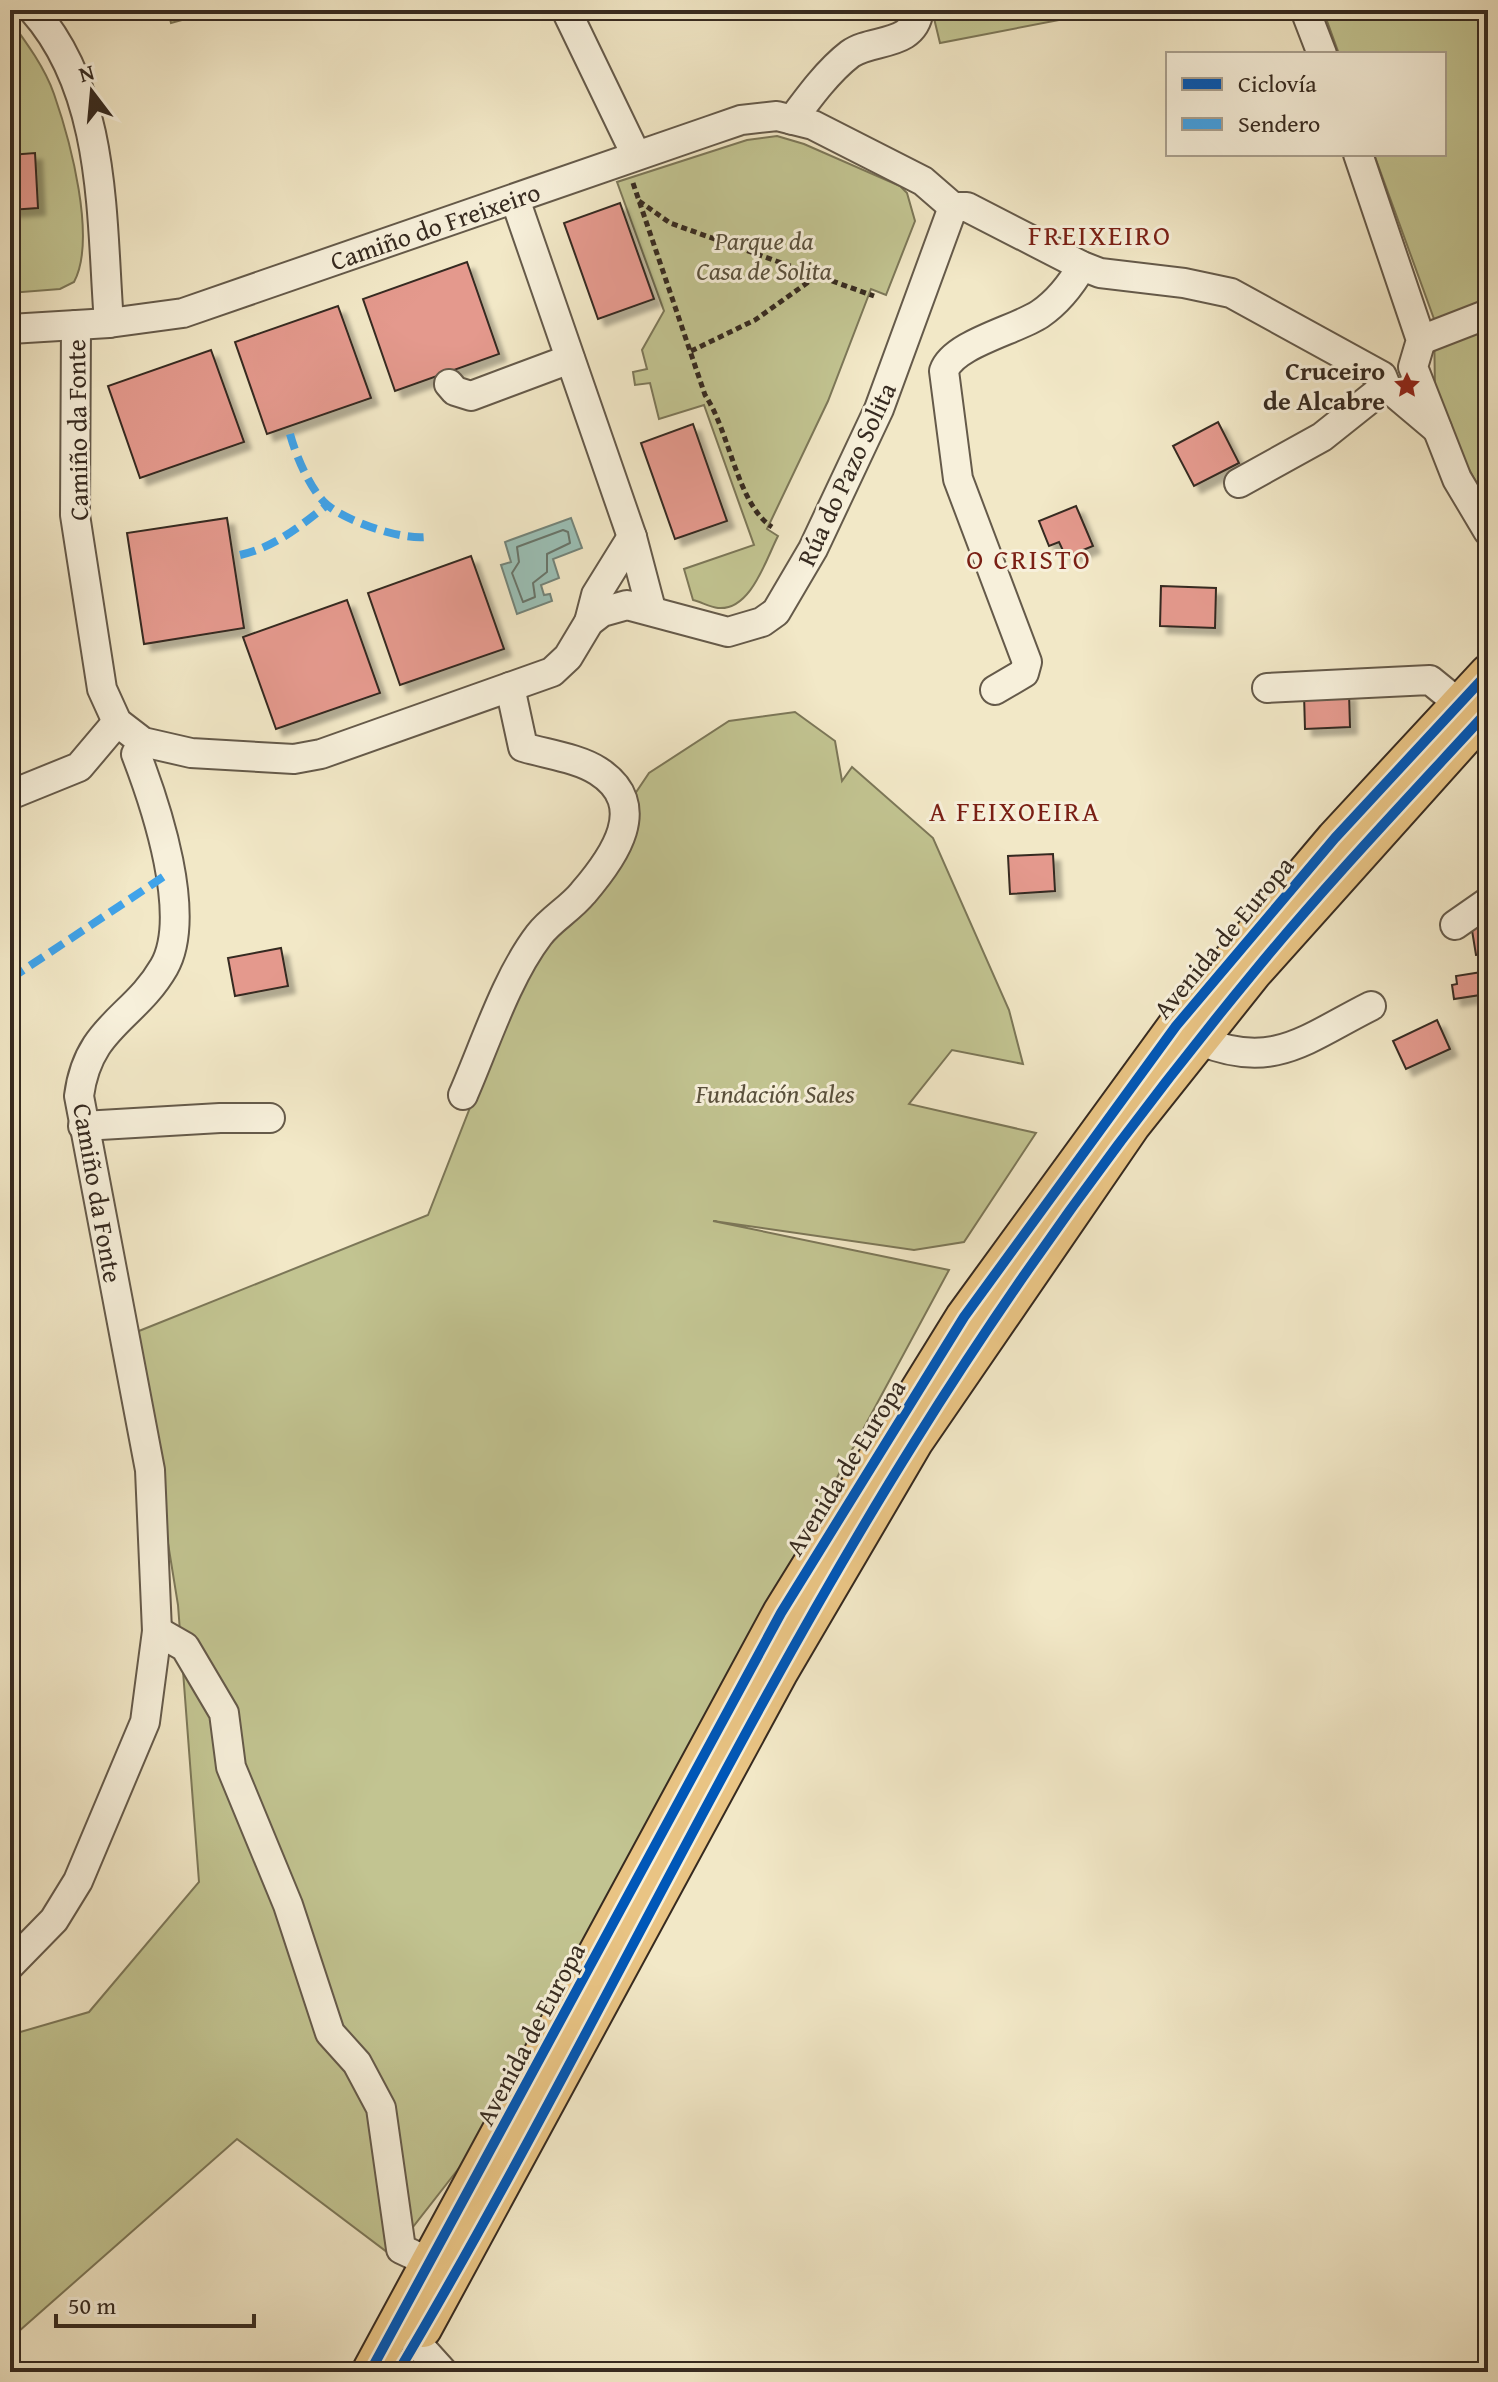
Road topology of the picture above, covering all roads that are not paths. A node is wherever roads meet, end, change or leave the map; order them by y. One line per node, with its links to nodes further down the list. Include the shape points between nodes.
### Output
1 (33, 10): 13 (street, via 64,58 90,131)
2 (566, 10): 8 (street)
3 (919, 10): 6 (street, via 907,33 852,52)
4 (1305, 10): 5 (street)
5 (1321, 52)
6 (792, 120): 8 (street, Camiño do Freixeiro, via 741,120); 10 (street, Camiño do Freixeiro, via 813,125 923,181)
7 (1359, 156): 16 (street)
8 (633, 164): 9 (street, Camiño do Freixeiro)
9 (515, 199): 13 (street, Camiño do Freixeiro, via 183,313); 17 (street)
10 (953, 207): 11 (street, Camiño do Freixeiro, via 967,207); 24 (street, Rúa do Pazo Solita, via 879,409 787,598 762,622 728,632)
11 (1082, 266): 18 (street, Camiño do Freixeiro, via 1231,293); 29 (street, via 1066,292 1040,314 953,356 944,371 958,479 1027,662 1024,673)
12 (1488, 314): 16 (street)
13 (109, 323): 14 (street, Camiño do Freixeiro)
14 (76, 325): 15 (street, Camiño do Freixeiro); 31 (street, Camiño da Fonte, via 75,515 102,689)
15 (10, 329)
16 (1417, 354): 18 (street); 20 (street)
17 (570, 359): 19 (street, via 471,396); 23 (street)
18 (1384, 381): 20 (street, Camiño do Freixeiro); 21 (street, via 1322,437)
19 (449, 384)
20 (1437, 429): 22 (street, via 1462,489)
21 (1239, 483)
22 (1488, 531)
23 (632, 537): 24 (street); 25 (street, via 596,595)
24 (639, 607): 25 (street, via 602,612)
25 (589, 622): 27 (street, Camiño da Fonte, via 552,672)
26 (1488, 673): 30 (main road, Avenida de Europa)
27 (510, 687): 32 (street, Camiño da Fonte, via 294,759 191,753); 38 (street, via 523,747 596,769 621,789 627,815 619,840 583,894 539,935)
28 (1267, 688): 30 (street, via 1430,680)
29 (995, 690)
30 (1472, 706): 37 (main road, Avenida de Europa); 43 (main road, Avenida de Europa, via 1335,838 1176,1026 964,1317 781,1613)
31 (117, 722): 32 (street, Camiño da Fonte); 33 (street, via 79,767)
32 (143, 742): 40 (street, Camiño da Fonte, via 136,754 165,848 174,945 163,969 94,1045 82,1073)
33 (10, 795)
34 (1488, 902): 35 (street)
35 (1455, 925)
36 (1371, 1006): 37 (street, via 1282,1051 1228,1052)
37 (1201, 1041): 44 (main road, Avenida de Europa, via 1132,1125 907,1454 779,1673)
38 (463, 1095)
39 (270, 1118): 40 (street)
40 (83, 1126): 41 (street, Camiño da Fonte, via 150,1470)
41 (157, 1631): 42 (street, Camiño da Fonte, via 145,1722 78,1881 54,1920); 43 (street, via 185,1647 224,1713 231,1767 288,1905 330,2033 357,2063 381,2108 401,2249)
42 (10, 1965)
43 (431, 2263): 45 (main road, Avenida de Europa)
44 (407, 2357): 46 (street)
45 (370, 2372)
46 (443, 2372)

